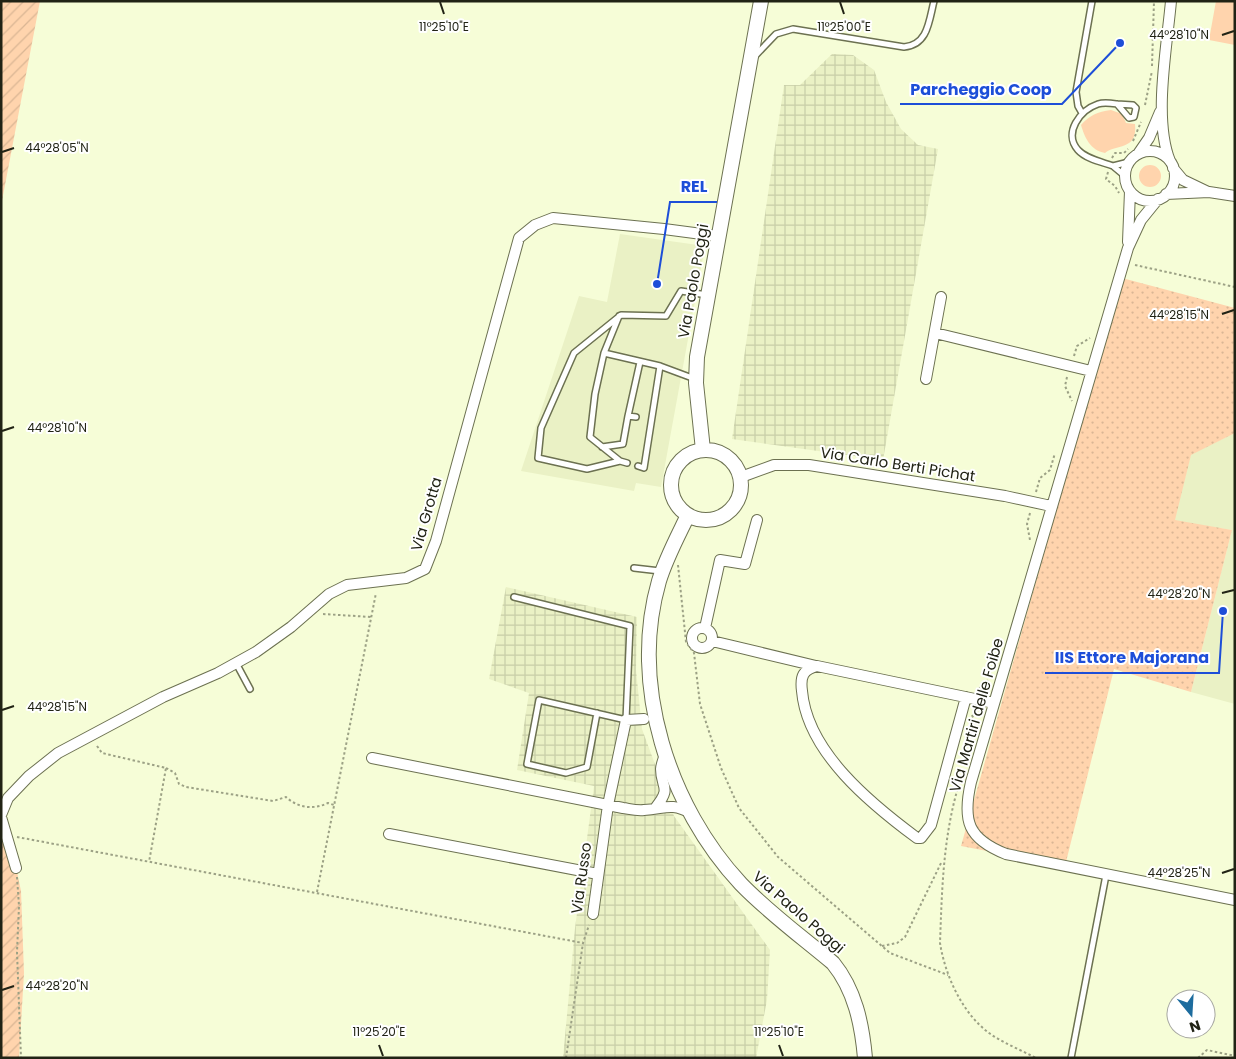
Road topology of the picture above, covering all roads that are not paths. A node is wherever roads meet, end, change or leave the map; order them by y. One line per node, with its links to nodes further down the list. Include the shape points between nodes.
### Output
1 (761, 1): 5 (main road, Via Paolo Poggi)
2 (934, 1): 5 (lane, via 924,36 913,46 793,29 770,38)
3 (1092, 1): 8 (lane, via 1076,92)
4 (1171, 1): 7 (street, Via Martiri delle Foibe)
5 (749, 64): 17 (main road, Via Paolo Poggi)
6 (1117, 104): 8 (lane, via 1097,104)
7 (1162, 106): 9 (street, Via Martiri delle Foibe, via 1149,138); 10 (street, Via Martiri delle Foibe, via 1164,141)
8 (1082, 113): 11 (lane, via 1073,130 1074,144 1083,154)
9 (1133, 158): 10 (street, via 1147,151 1156,152); 11 (lane); 12 (street, Via Martiri delle Foibe)
10 (1171, 164): 14 (street, via 1183,180); 16 (street, Via Martiri delle Foibe, via 1174,182)
11 (1111, 165): 12 (lane)
12 (1125, 176): 13 (street, Via Martiri delle Foibe)
13 (1130, 190): 16 (street, via 1141,199); 18 (street, Via Martiri delle Foibe)
14 (1209, 192): 15 (street); 16 (street)
15 (1235, 196)
16 (1162, 197): 18 (street, Via Martiri delle Foibe, via 1142,220)
17 (718, 236): 19 (main road, Via Paolo Poggi); 45 (street, Via Grotta, via 553,218 535,225 519,238 436,541 425,569 406,578 347,585 329,594 256,652)
18 (1128, 248): 26 (street, Via Martiri delle Foibe)
19 (708, 295): 21 (lane, via 682,291 666,316); 28 (main road, Via Paolo Poggi)
20 (941, 297): 22 (street)
21 (620, 316): 23 (lane); 33 (lane, via 574,353 541,428 538,458 587,469)
22 (935, 332): 26 (street); 27 (street)
23 (604, 353): 24 (lane); 31 (lane, via 590,437)
24 (640, 362): 25 (lane); 29 (lane)
25 (660, 366): 28 (lane); 35 (lane, via 649,419 644,468)
26 (1091, 371): 37 (street, Via Martiri delle Foibe)
27 (926, 379)
28 (696, 380): 32 (main road, Via Paolo Poggi)
29 (628, 416): 30 (lane); 31 (lane, via 622,444)
30 (636, 417)
31 (602, 446): 33 (lane)
32 (703, 450): 36 (main road, via 727,456); 38 (main road, via 682,460 672,481 676,504)
33 (620, 461): 34 (lane)
34 (628, 463)
35 (638, 466)
36 (741, 477): 37 (street, Via Carlo Berti Pichat, via 774,466 809,465); 38 (main road, via 738,500 722,517 710,520)
37 (1052, 506): 49 (street, Via Martiri delle Foibe)
38 (688, 515): 40 (main road, Via Paolo Poggi)
39 (757, 520): 43 (street, via 745,564 720,560)
40 (665, 566): 41 (lane); 53 (main road, Via Paolo Poggi, via 654,604 650,653 654,708)
41 (634, 568)
42 (514, 597): 52 (lane, via 630,626)
43 (705, 628): 44 (street, via 711,633); 44 (street, via 694,632 693,641 703,648)
44 (712, 641): 46 (street)
45 (236, 663): 47 (lane); 58 (street, Via Grotta, via 163,697 58,753 8,798)
46 (817, 666): 48 (street); 48 (street, via 802,674 802,699 829,756 874,804 917,838 921,838 931,825)
47 (250, 689)
48 (966, 698): 49 (street)
49 (994, 703): 62 (street, Via Martiri delle Foibe, via 966,801 970,828 982,844 1006,854)
50 (597, 712): 50 (lane, via 539,700 528,764 566,773 587,767); 52 (lane)
51 (644, 719): 52 (street)
52 (626, 720): 55 (street, Via Russo)
53 (665, 754): 56 (street, via 661,769 664,795); 57 (main road, Via Paolo Poggi)
54 (372, 758): 55 (street)
55 (608, 805): 56 (street, via 642,810); 61 (street, Via Russo)
56 (656, 807): 57 (street, via 678,806)
57 (691, 814): 65 (main road, Via Paolo Poggi, via 707,841 740,883 843,975 857,1009)
58 (1, 816): 60 (street, Via Grotta)
59 (389, 834): 61 (street)
60 (16, 868)
61 (598, 874): 64 (street, Via Russo)
62 (1106, 875): 63 (street, Via Martiri delle Foibe); 66 (lane)
63 (1235, 900)
64 (593, 914)
65 (865, 1058)
66 (1071, 1058)

